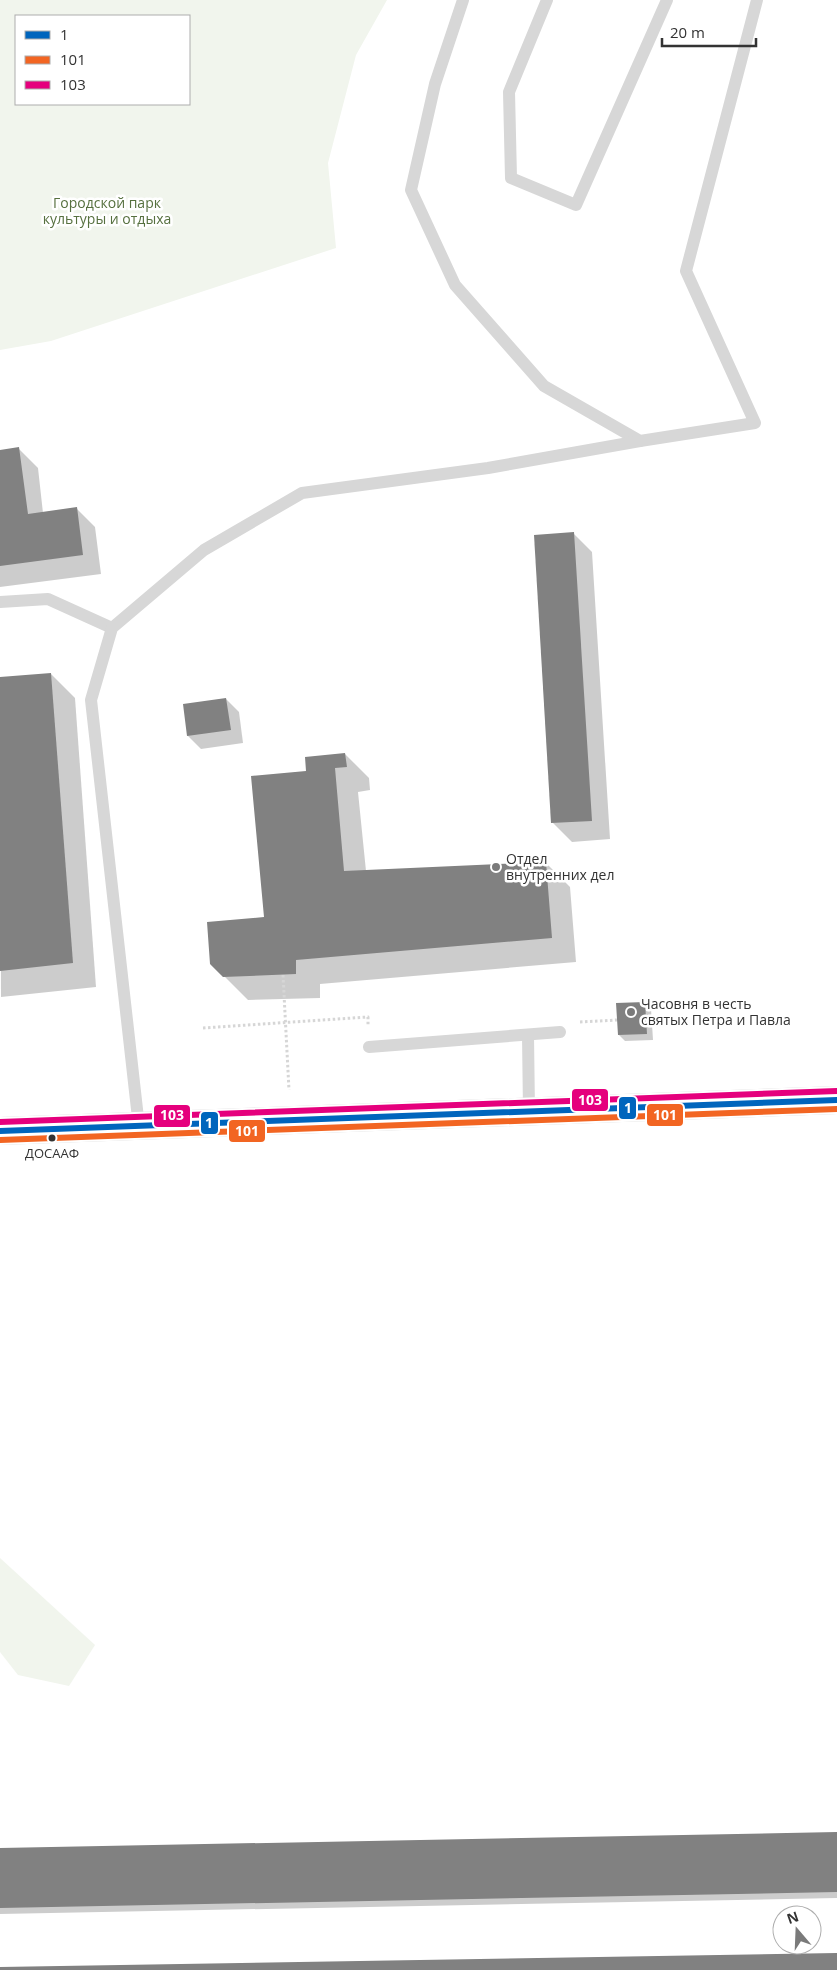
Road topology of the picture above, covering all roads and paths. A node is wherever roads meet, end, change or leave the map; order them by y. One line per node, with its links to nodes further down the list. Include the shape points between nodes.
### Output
1 (463, 0): 5 (lane, via 435,84 411,190 455,285 544,386)
2 (547, 0): 3 (lane, via 509,92 511,178 576,205)
3 (667, 0)
4 (757, 0): 5 (lane, via 686,271 755,423)
5 (640, 440): 7 (lane, via 488,468 302,492 204,550)
6 (0, 602): 7 (lane, via 48,599)
7 (112, 628): 19 (lane, via 91,700)
8 (283, 975): 11 (path)
9 (338, 1018): 11 (path)
10 (617, 1020): 13 (path, via 580,1022)
11 (286, 1022): 12 (path); 16 (path)
12 (203, 1028)
13 (560, 1032): 14 (lane)
14 (528, 1035): 15 (lane); 18 (lane)
15 (369, 1047)
16 (288, 1072)
17 (837, 1100): 18 (main road)
18 (530, 1112): 19 (main road)
19 (139, 1127): 20 (main road)
20 (0, 1131)

